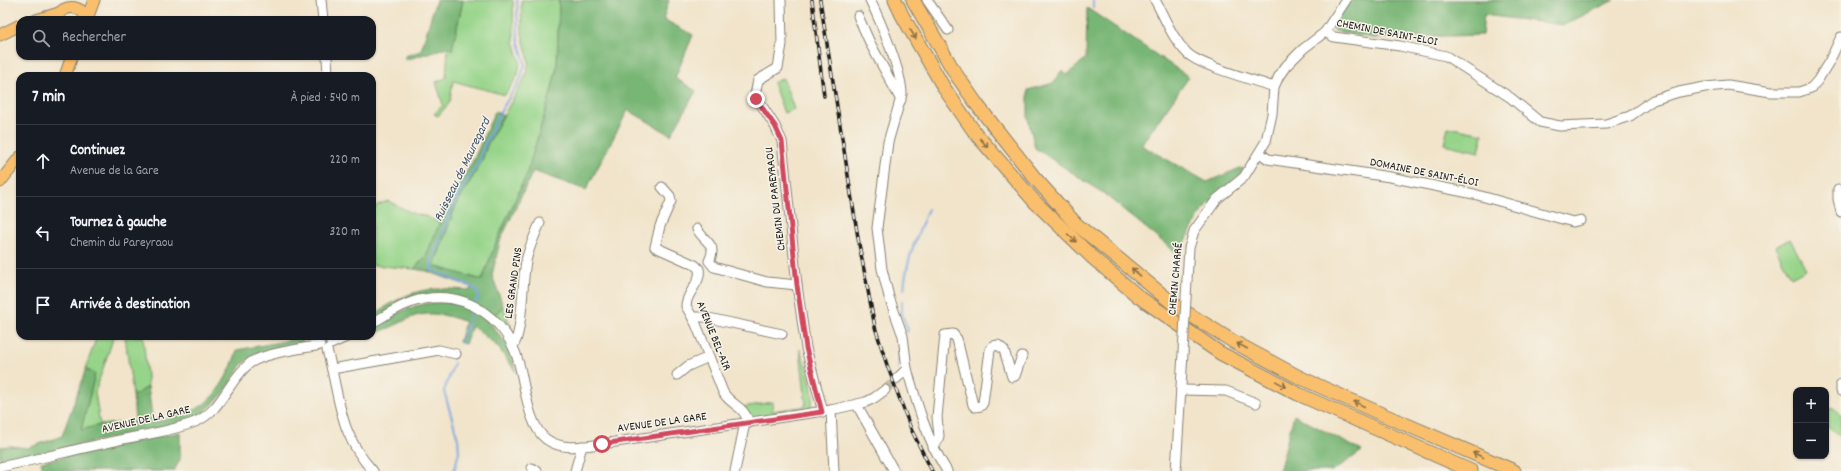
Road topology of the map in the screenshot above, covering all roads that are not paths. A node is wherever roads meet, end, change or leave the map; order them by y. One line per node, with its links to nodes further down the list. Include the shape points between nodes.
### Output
1 (86, 0): 11 (main road)
2 (94, 0): 14 (main road)
3 (320, 0): 15 (street)
4 (781, 0): 35 (street, CHEMIN DU PAREYRAOU, via 781,56 778,68 758,80 755,84 755,95 782,141)
5 (870, 0): 25 (street, via 902,86)
6 (895, 0): 65 (highway, one-way to 65, via 944,88 976,134 1035,202 1139,297 1220,353 1298,394)
7 (913, 0): 66 (highway, one-way to 7, via 1299,376 1234,342 1176,306 1076,224 1034,177 955,73)
8 (927, 0): 18 (street)
9 (1156, 0): 24 (street, via 1173,35 1189,54 1222,69)
10 (1346, 0): 19 (street, CHEMIN CHARRÉ)
11 (76, 8): 12 (main road, via 67,8); 13 (main road)
12 (58, 16)
13 (85, 16)
14 (88, 16)
15 (322, 16)
16 (858, 16): 25 (street)
17 (16, 27): 20 (main road)
18 (948, 30)
19 (1325, 32): 21 (street, CHEMIN DE SAINT-ELOI, via 1334,37 1400,46 1446,56 1511,98 1540,122 1560,126 1606,124 1630,116 1653,100 1705,86 1728,85 1766,91 1799,92 1811,88 1818,80); 24 (street, CHEMIN CHARRÉ, via 1302,49 1286,66)
20 (0, 35)
21 (1841, 37)
22 (327, 60): 23 (street)
23 (328, 72)
24 (1274, 87): 26 (street, CHEMIN CHARRÉ, via 1272,114 1266,141)
25 (901, 100): 46 (street, via 888,142 877,228 882,269 904,336)
26 (1260, 153): 32 (street, DOMAINE DE SAINT-ÉLOI, via 1268,159 1390,177 1474,194 1573,222); 50 (street, CHEMIN CHARRÉ, bridge, via 1244,177 1218,199 1194,231 1189,248)
27 (16, 162): 28 (main road)
28 (0, 182)
29 (662, 187): 36 (street, AVENUE BEL-AIR, via 671,201 655,245 699,269 698,279 686,303 686,308)
30 (1838, 189): 31 (street)
31 (1841, 212)
32 (1581, 220)
33 (540, 223): 41 (street, LES GRAND PINS, via 526,261 519,328)
34 (697, 229): 35 (street, via 712,248 713,254 709,261 714,267 767,282)
35 (797, 285): 53 (street, CHEMIN DU PAREYRAOU, via 806,348)
36 (693, 317): 38 (street, via 704,317); 44 (street, AVENUE BEL-AIR)
37 (376, 321): 41 (street, AVENUE DE LA GARE, via 400,307 424,299 453,299 481,309 499,324)
38 (782, 334)
39 (336, 340): 40 (street, AVENUE DE LA GARE)
40 (326, 343): 45 (street); 57 (street, AVENUE DE LA GARE, via 258,358 240,372 224,397 208,415 195,422 178,428)
41 (513, 346): 55 (street, AVENUE DE LA GARE, via 535,426 546,440 571,447)
42 (456, 354): 45 (street, via 439,350)
43 (1022, 356): 56 (street, via 1015,376 1012,377 1004,350 993,346 990,350 983,403 975,407 957,338 953,334 945,335 937,417 939,436)
44 (709, 357): 47 (street, via 688,366); 54 (street, AVENUE BEL-AIR, via 723,392 727,398 742,408)
45 (332, 369): 58 (street, via 343,422 353,446)
46 (907, 369): 48 (street); 56 (street)
47 (677, 375)
48 (896, 379)
49 (885, 390): 52 (street, AVENUE DE LA GARE, via 874,398)
50 (1181, 390): 51 (street, via 1226,391); 64 (street, CHEMIN CHARRÉ)
51 (1256, 403)
52 (856, 404): 53 (street, AVENUE DE LA GARE); 62 (street)
53 (827, 411): 54 (street, AVENUE DE LA GARE); 61 (street, CHEMIN DU PAREYRAOU)
54 (747, 423): 55 (street, AVENUE DE LA GARE); 60 (street)
55 (582, 446): 59 (street)
56 (933, 447): 63 (street)
57 (0, 467)
58 (373, 471)
59 (575, 471)
60 (735, 471)
61 (834, 471)
62 (894, 471)
63 (947, 471)
64 (1176, 471)
65 (1471, 471)
66 (1514, 471)

